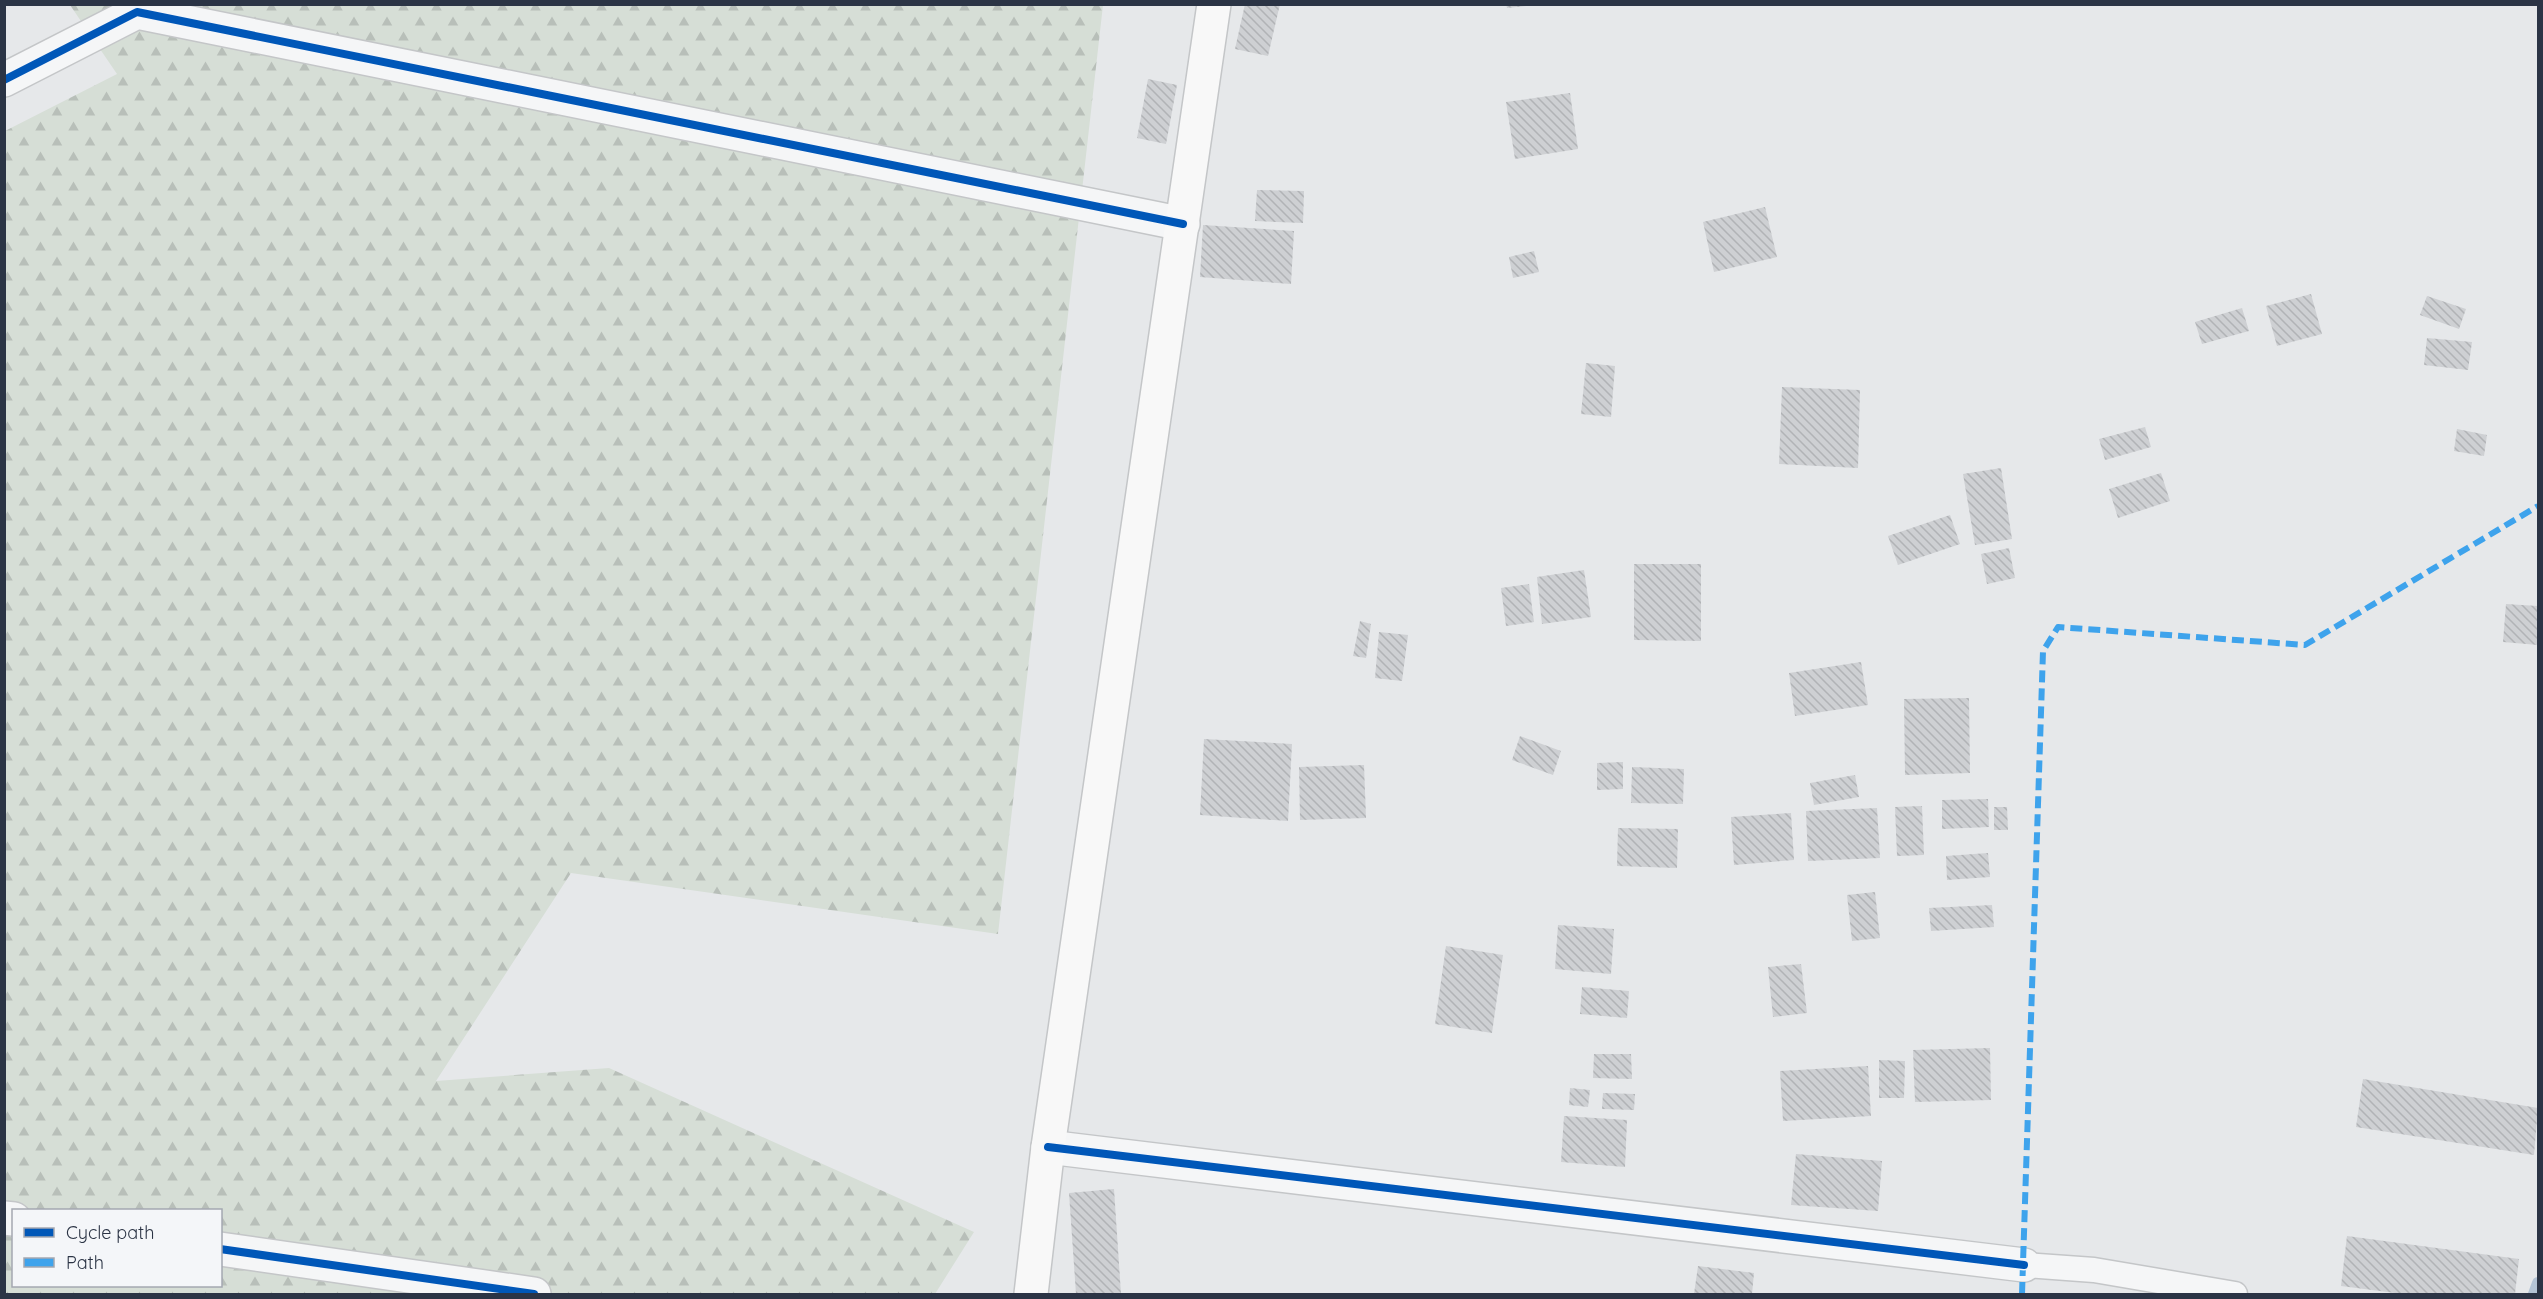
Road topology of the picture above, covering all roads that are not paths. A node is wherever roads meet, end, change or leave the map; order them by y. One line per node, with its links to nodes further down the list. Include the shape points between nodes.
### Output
1 (1214, 4): 3 (main road)
2 (4, 80): 3 (street, via 137,12)
3 (1183, 224): 4 (main road)
4 (1048, 1147): 6 (street); 8 (main road)
5 (222, 1249): 7 (street)
6 (2024, 1264): 9 (lane, via 2094,1270)
7 (534, 1294)
8 (1031, 1294)
9 (2235, 1294)

